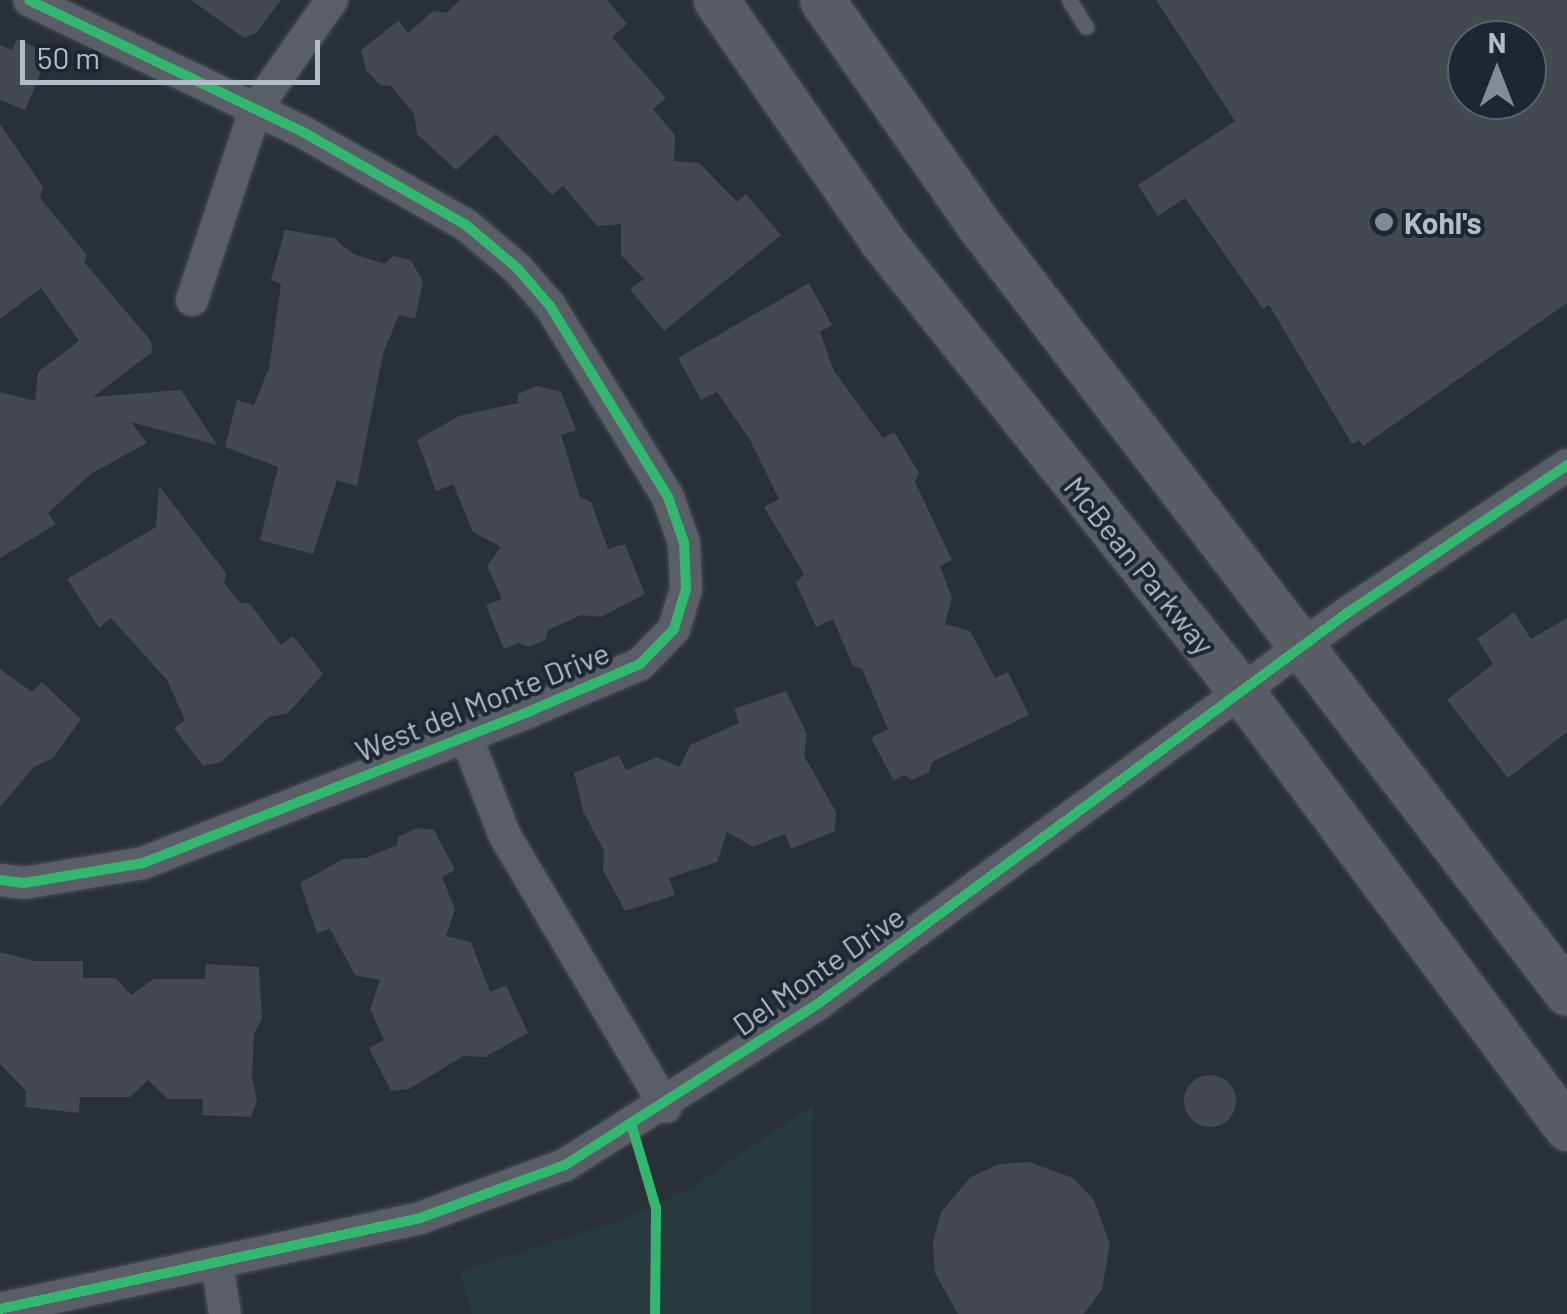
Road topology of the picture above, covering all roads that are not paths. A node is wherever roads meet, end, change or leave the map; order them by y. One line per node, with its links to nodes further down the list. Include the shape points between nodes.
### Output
1 (29, 0): 7 (street, West del Monte Drive)
2 (332, 0): 7 (street)
3 (716, 0): 11 (main road, McBean Parkway, via 883,242)
4 (822, 0): 10 (main road, via 982,229)
5 (1068, 0): 6 (lane)
6 (1086, 27)
7 (256, 108): 8 (street); 12 (street, West del Monte Drive, via 466,225 516,268 550,306 668,496 684,543 686,589 674,629 640,664)
8 (192, 300)
9 (1567, 465): 10 (street, Del Monte Drive)
10 (1303, 647): 11 (street, Del Monte Drive); 14 (main road)
11 (1242, 692): 15 (street, Del Monte Drive, via 819,1003); 16 (main road, McBean Parkway)
12 (466, 736): 13 (street, West del Monte Drive, via 143,863 24,883); 15 (street, West del Monte Drive, via 505,836)
13 (0, 880)
14 (1567, 993)
15 (666, 1107): 17 (street, Del Monte Drive, via 565,1165 420,1218)
16 (1567, 1128)
17 (217, 1264): 18 (street, Del Monte Drive); 19 (street)
18 (0, 1308)
19 (225, 1314)

